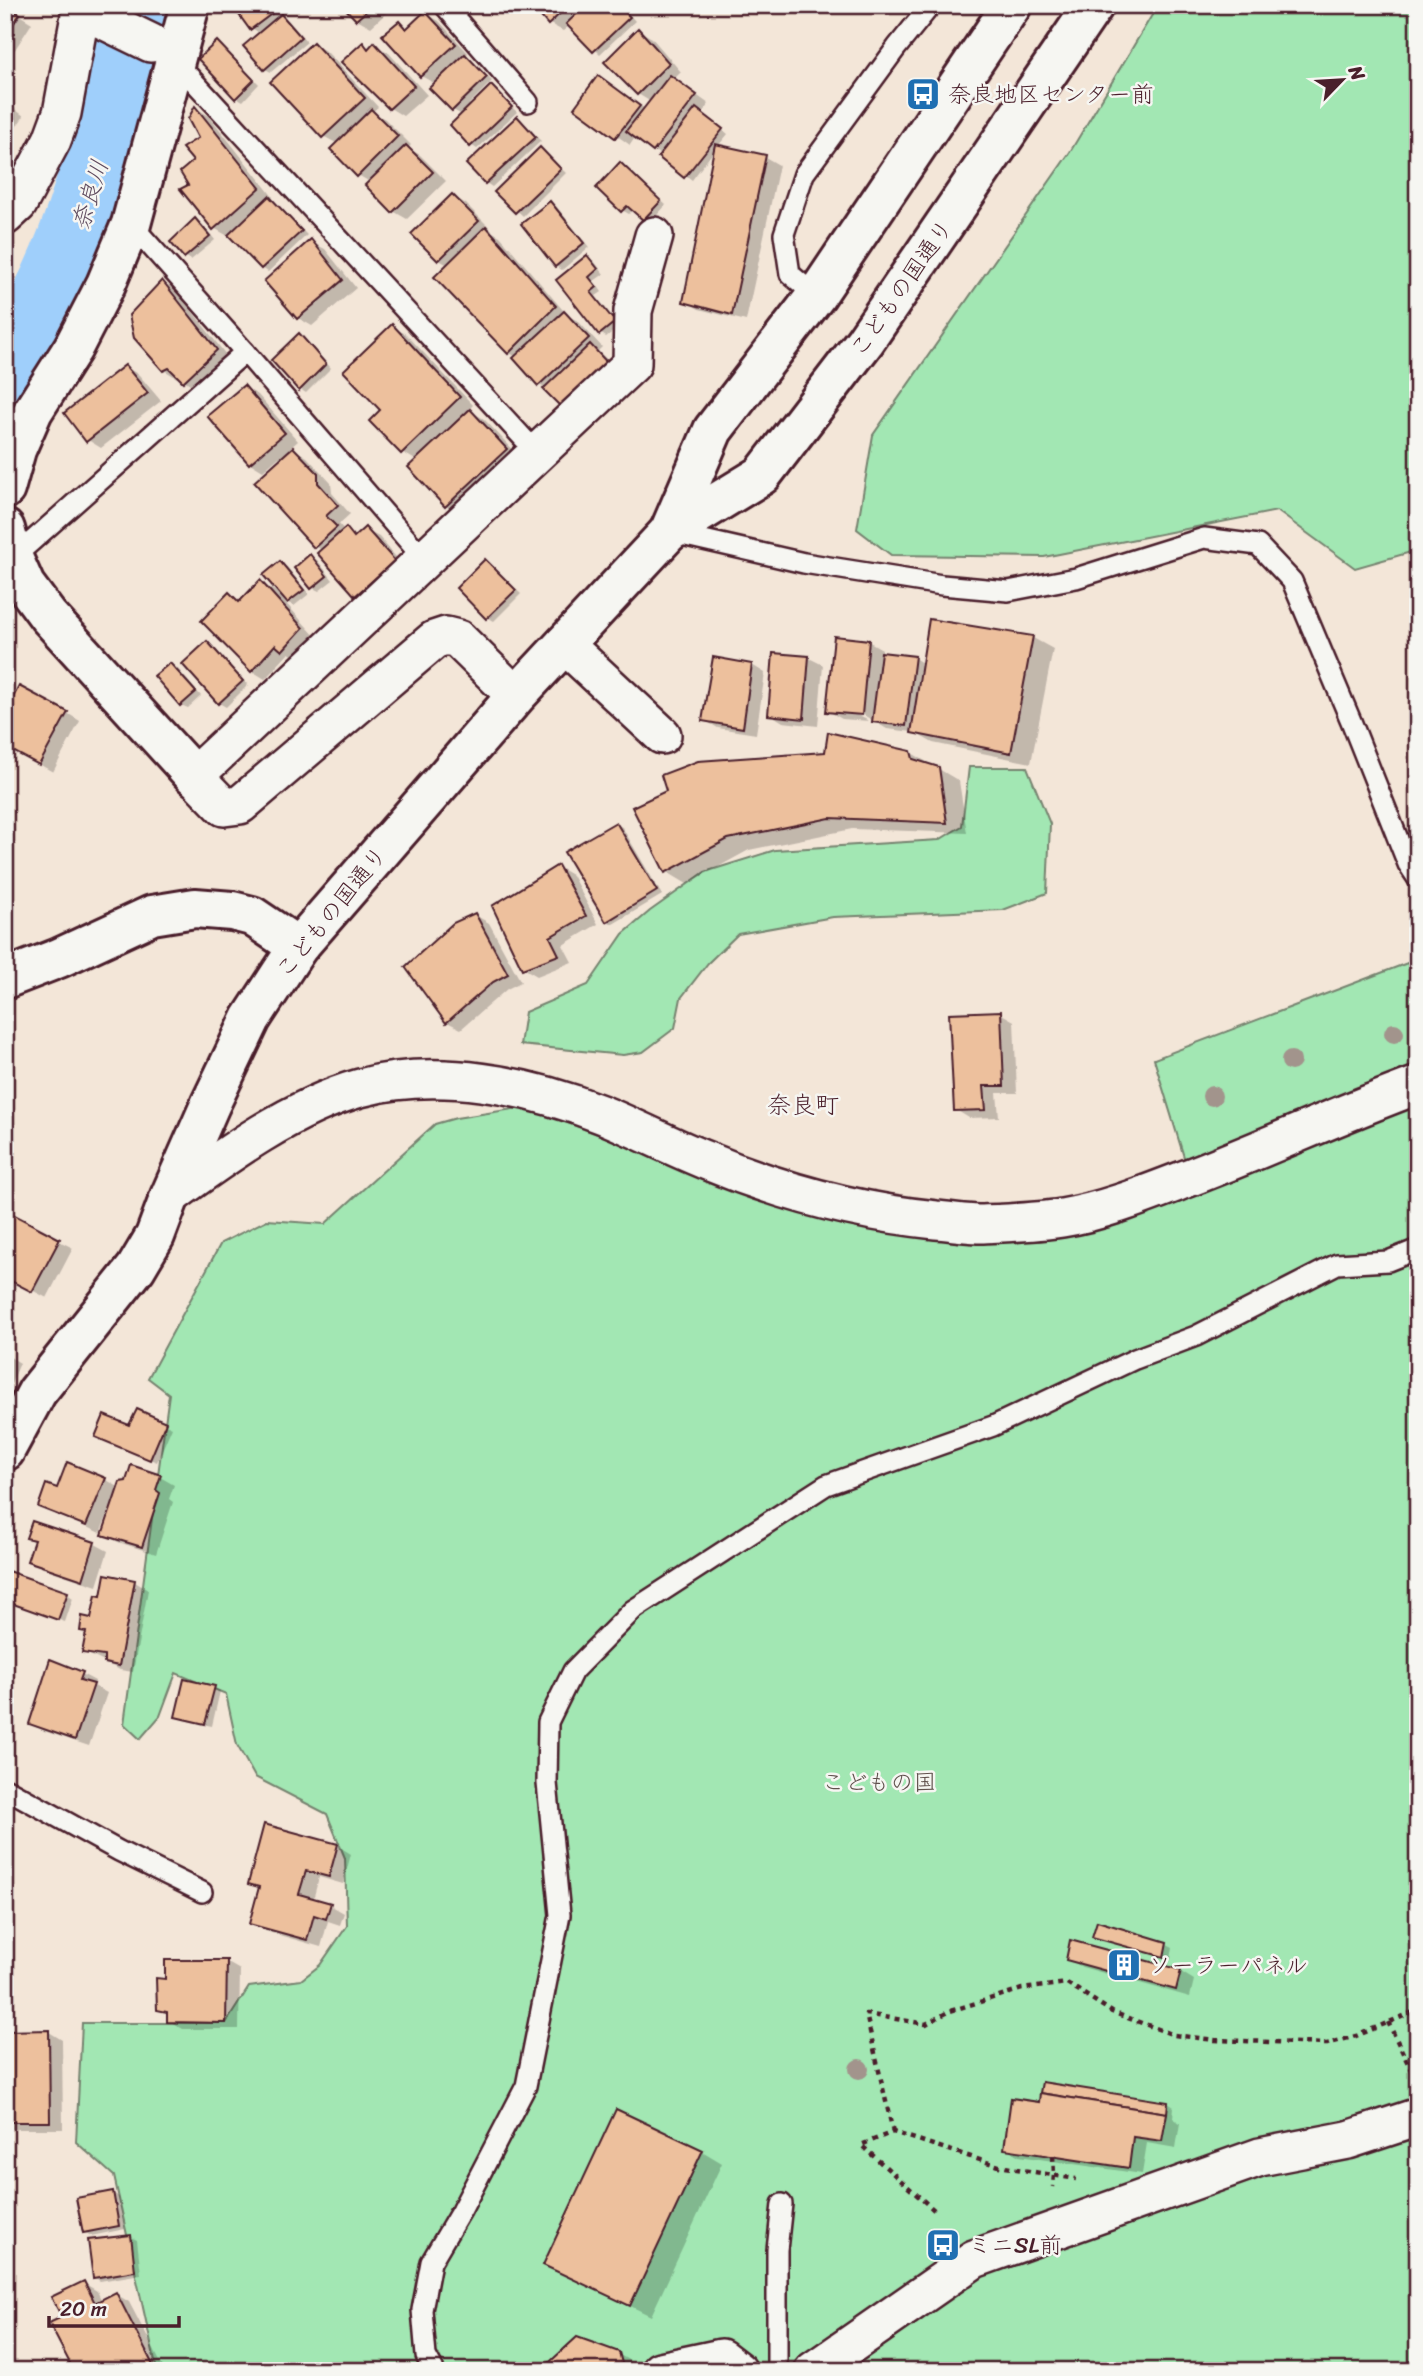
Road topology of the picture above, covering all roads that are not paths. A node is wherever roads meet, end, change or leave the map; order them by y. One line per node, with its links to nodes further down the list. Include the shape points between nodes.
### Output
1 (190, 5): 7 (main road)
2 (444, 5): 8 (lane)
3 (931, 5): 12 (lane, via 804,174 784,234 790,274)
4 (1012, 5): 12 (main road, こどもの国通り)
5 (1094, 5): 16 (main road, こどもの国通り, via 865,341 762,475)
6 (88, 11): 7 (street); 9 (street, via 52,140 18,204)
7 (162, 51): 10 (main road); 14 (lane)
8 (528, 102)
9 (5, 216)
10 (131, 224): 13 (lane); 15 (main road, via 73,348 33,411)
11 (654, 236): 14 (street, via 633,312 632,364)
12 (816, 296): 16 (main road, こどもの国通り, via 713,430)
13 (245, 352): 17 (lane); 18 (lane)
14 (538, 454): 18 (street)
15 (5, 489)
16 (669, 532): 19 (main road, こどもの国通り); 23 (lane, via 804,563 1008,591 1076,578 1204,538 1258,545 1292,581)
17 (8, 549): 22 (main road, via 25,585 48,616)
18 (424, 559): 22 (street)
19 (564, 644): 20 (main road, こどもの国通り); 21 (street)
20 (516, 696): 22 (street, via 458,639 446,636 434,640 240,805 224,807); 24 (main road, こどもの国通り)
21 (662, 735)
22 (194, 776)
23 (1418, 879)
24 (298, 947): 25 (main road, via 252,916 195,908 152,915); 27 (main road, こどもの国通り, via 251,1019)
25 (5, 979)
26 (1418, 1085): 27 (street, via 1125,1202 1061,1218 980,1224 842,1206 707,1161 599,1113 521,1089 421,1079 360,1088 305,1110 231,1152)
27 (170, 1196): 29 (main road, こどもの国通り, via 155,1236 136,1268 37,1392)
28 (1418, 1249): 34 (lane, via 1388,1261 1337,1264 1196,1336 1135,1359 993,1426 826,1485 634,1610 573,1671 548,1722 547,1783 560,1915 550,1967 526,2086 431,2262 422,2310 426,2356)
29 (5, 1451)
30 (5, 1788): 31 (lane)
31 (202, 1892)
32 (1418, 2117): 38 (street, via 1348,2140 1261,2157 974,2259)
33 (782, 2204): 37 (lane, via 777,2250)
34 (434, 2371)
35 (660, 2371): 36 (street, via 722,2358)
36 (738, 2371)
37 (777, 2371)
38 (813, 2371)

